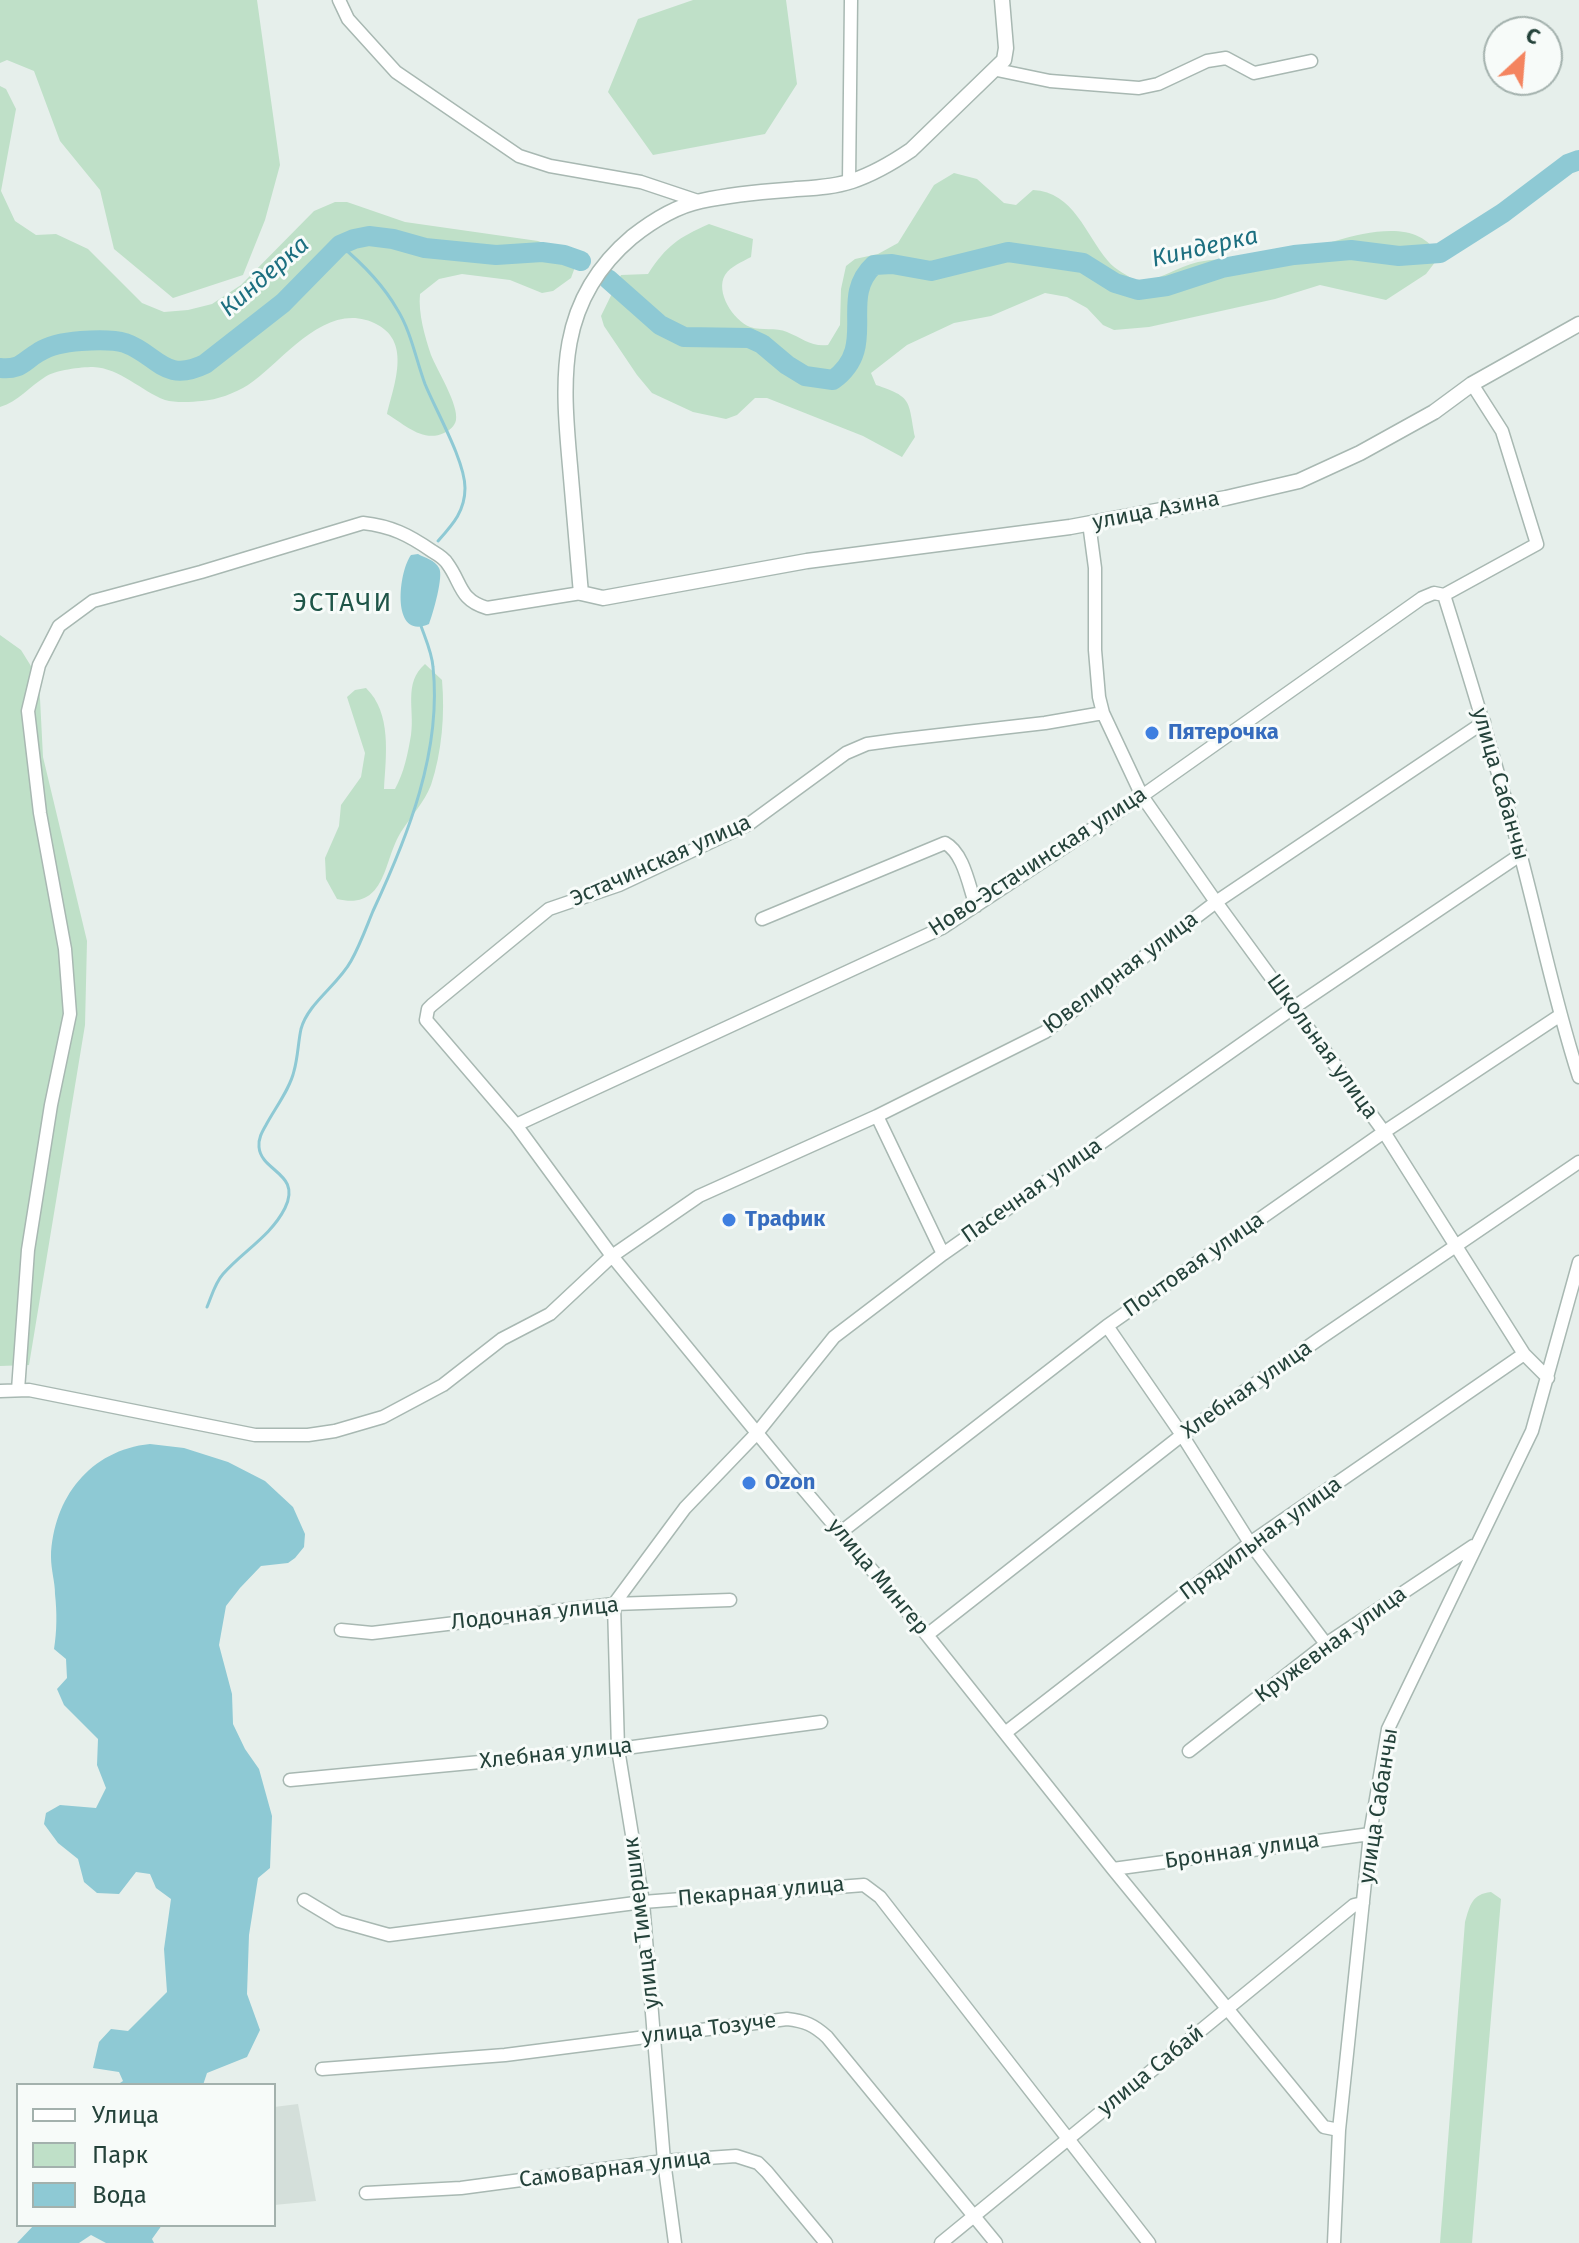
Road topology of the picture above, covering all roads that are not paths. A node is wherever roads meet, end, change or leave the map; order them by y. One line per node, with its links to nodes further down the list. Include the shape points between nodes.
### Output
1 (339, 0): 7 (street, via 348,19 396,72 519,156 641,182)
2 (851, 0): 6 (street)
3 (1002, 0): 5 (street, via 1006,48)
4 (1311, 61): 5 (street, via 1254,73 1226,58 1217,59 1139,88 1050,81)
5 (997, 70): 6 (street, via 911,150)
6 (849, 182): 7 (street)
7 (698, 201): 11 (street, via 664,216 617,251 590,288 568,341 563,390)
8 (1579, 324): 9 (street, улица Азина)
9 (1472, 384): 10 (street, улица Азина, via 1372,447 1299,481); 12 (street, via 1502,431 1537,544)
10 (1089, 523): 11 (street, улица Азина, via 807,561 603,598); 13 (street, Школьная улица)
11 (581, 593): 35 (street, via 487,608 473,604 446,561 410,535 363,523 93,601 59,626 39,665 28,711 70,1014 28,1250)
12 (1444, 595): 14 (street, улица Сабанчы); 15 (street, Ново-Эстачинская улица, via 1422,598)
13 (1103, 713): 15 (street, Школьная улица); 21 (street, Эстачинская улица, via 881,742 846,753 749,824 619,885 549,909)
14 (1484, 722): 16 (street, улица Сабанчы); 17 (street, Ювелирная улица)
15 (1142, 796): 17 (street, Школьная улица); 18 (street, Ново-Эстачинская улица)
16 (1520, 855): 20 (street, Пасечная улица); 22 (street, улица Сабанчы)
17 (1216, 902): 20 (street, Школьная улица); 24 (street, Ювелирная улица, via 1045,1032)
18 (976, 906): 19 (street, via 958,856 945,843); 25 (street, Ново-Эстачинская улица, via 942,928)
19 (762, 919)
20 (1293, 1008): 26 (street, Школьная улица); 29 (street, Пасечная улица)
21 (426, 1015): 25 (street, улица Мингер, via 428,1025)
22 (1559, 1016): 23 (street, улица Сабанчы); 26 (street, Почтовая улица)
23 (1579, 1077)
24 (877, 1116): 29 (street); 30 (street, Ювелирная улица, via 699,1196)
25 (516, 1125): 30 (street, улица Мингер)
26 (1384, 1132): 28 (street, Школьная улица); 32 (street, Почтовая улица)
27 (1579, 1162): 28 (street, Хлебная улица)
28 (1455, 1247): 33 (street, Школьная улица); 38 (street, Хлебная улица)
29 (943, 1254): 37 (street, Пасечная улица, via 834,1337)
30 (612, 1256): 35 (street, Ювелирная улица, via 550,1314 502,1339 443,1385 383,1417 335,1431 255,1435); 37 (street, улица Мингер)
31 (1579, 1262): 34 (street, улица Сабанчы)
32 (1107, 1326): 38 (street); 39 (street, Почтовая улица)
33 (1524, 1354): 34 (street, Школьная улица); 40 (street, Прядильная улица)
34 (1548, 1378): 41 (street, улица Сабанчы, via 1532,1431)
35 (18, 1390): 36 (street, Ювелирная улица)
36 (0, 1391)
37 (757, 1433): 39 (street, улица Мингер); 43 (street, Пасечная улица, via 685,1508)
38 (1182, 1435): 40 (street); 45 (street, Хлебная улица)
39 (841, 1532): 45 (street, улица Мингер)
40 (1250, 1543): 46 (street); 48 (street, Прядильная улица)
41 (1476, 1544): 46 (street, Кружевная улица); 52 (street, улица Сабанчы, via 1388,1729)
42 (730, 1600): 43 (street, Лодочная улица)
43 (614, 1604): 44 (street, Лодочная улица, via 372,1633); 49 (street, улица Тимершик)
44 (341, 1630)
45 (927, 1635): 48 (street, улица Мингер)
46 (1326, 1644): 50 (street, Кружевная улица)
47 (821, 1722): 49 (street, Хлебная улица)
48 (1005, 1733): 53 (street, улица Мингер)
49 (618, 1749): 51 (street, Хлебная улица); 55 (street, улица Тимершик)
50 (1189, 1751)
51 (290, 1780)
52 (1370, 1834): 53 (street, Бронная улица); 56 (street, улица Сабанчы)
53 (1113, 1869): 57 (street, улица Мингер)
54 (304, 1900): 55 (street, Пекарная улица, via 339,1921 389,1935)
55 (643, 1902): 58 (street, улица Тимершик); 61 (street, Пекарная улица, via 857,1884 873,1889)
56 (1363, 1903): 57 (street, улица Сабай); 60 (street, улица Сабанчы)
57 (1227, 2008): 60 (street, улица Мингер, via 1324,2127); 61 (street, улица Сабай)
58 (655, 2036): 59 (street, улица Тозуче, via 505,2055); 62 (street, улица Тимершик); 64 (street, улица Тозуче, via 787,2019 816,2027)
59 (322, 2069)
60 (1339, 2130): 70 (street, улица Сабанчы)
61 (1067, 2140): 64 (street, улица Сабай); 69 (street, Пекарная улица)
62 (664, 2161): 63 (street, Самоварная улица, via 461,2188); 65 (street, улица Тимершик); 66 (street, Самоварная улица, via 736,2156 758,2163)
63 (366, 2193)
64 (974, 2216): 67 (street, улица Сабай); 68 (street, улица Тозуче)
65 (675, 2243)
66 (826, 2243)
67 (941, 2243)
68 (996, 2243)
69 (1149, 2243)
70 (1334, 2243)

